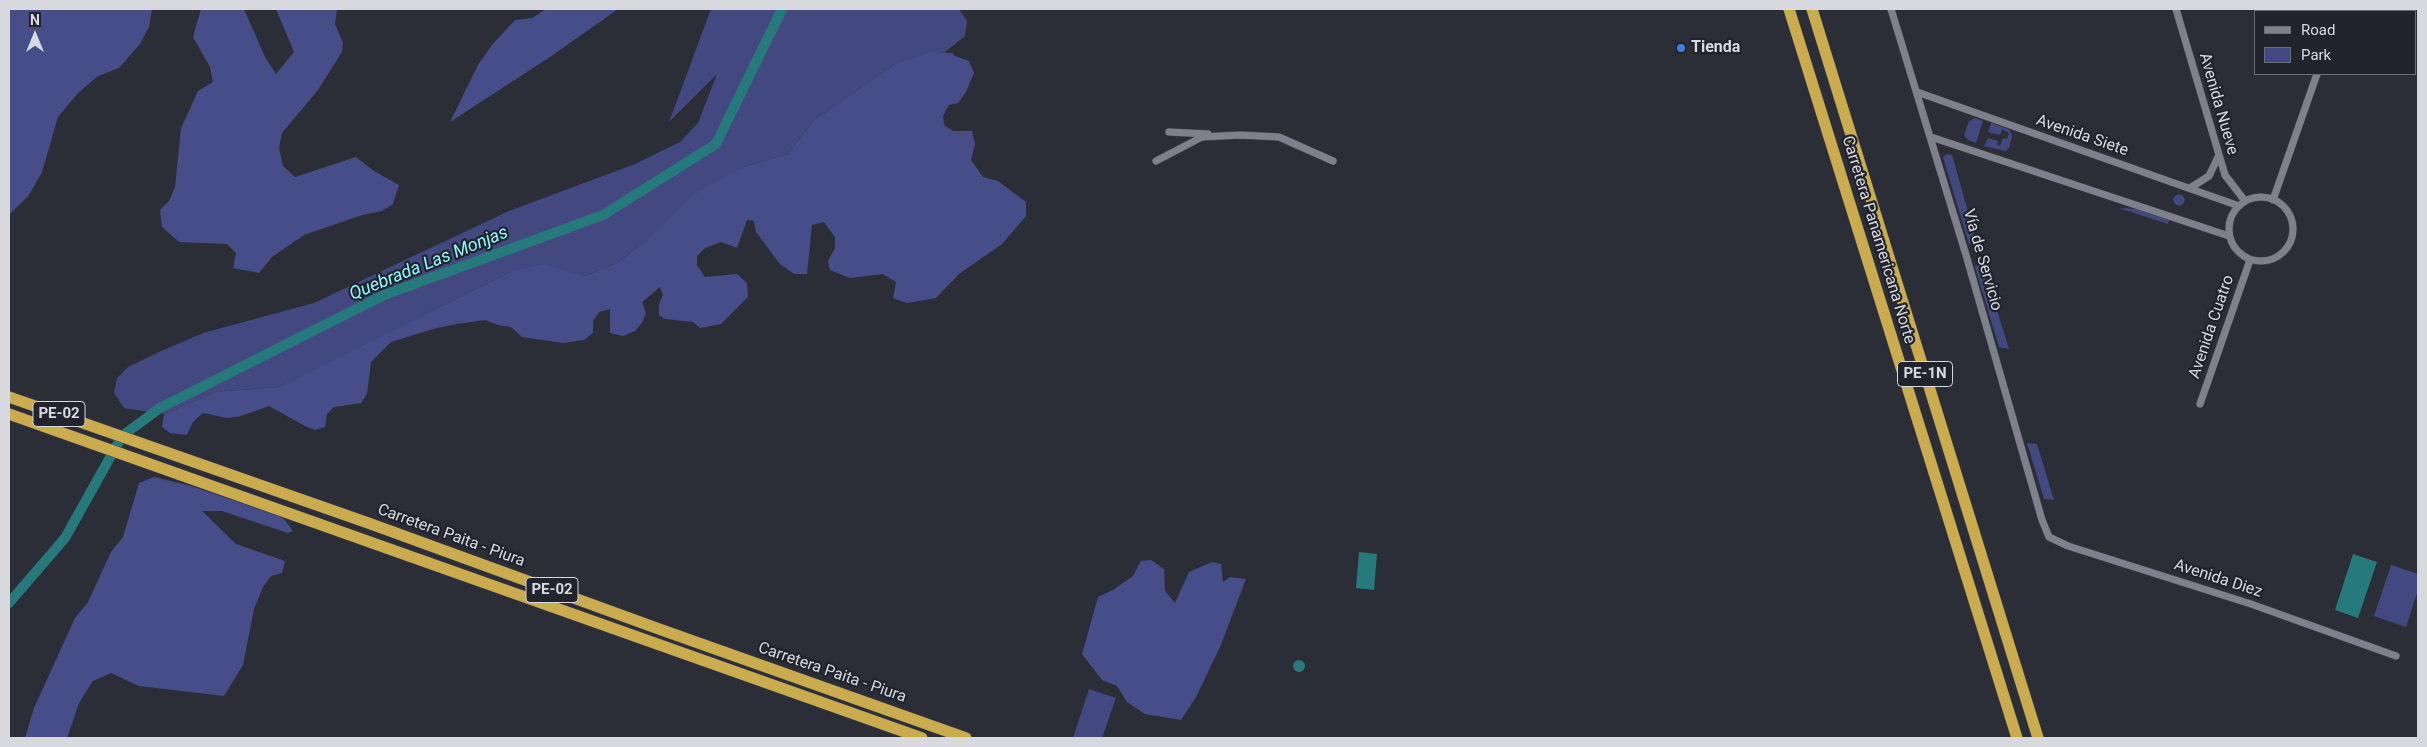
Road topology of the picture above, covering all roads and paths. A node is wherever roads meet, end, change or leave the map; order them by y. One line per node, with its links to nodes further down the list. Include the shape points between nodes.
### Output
1 (1789, 9): 20 (highway, Carretera Panamericana Norte / PE-1N)
2 (1812, 9): 19 (highway, Carretera Panamericana Norte / PE-1N)
3 (1891, 9): 6 (street, Vía de Servicio)
4 (2176, 9): 10 (street, Avenida Nueve)
5 (2317, 75): 14 (street)
6 (1917, 92): 9 (street, Vía de Servicio); 13 (street, Avenida Siete)
7 (1169, 132): 8 (street)
8 (1218, 135): 11 (street, via 1189,143); 12 (street, via 1279,137)
9 (1931, 138): 17 (street); 24 (street, Vía de Servicio)
10 (2219, 155): 13 (street, via 2209,176); 15 (street, Avenida Nueve, via 2225,175)
11 (1156, 161)
12 (1333, 161)
13 (2190, 188): 16 (street, Avenida Siete)
14 (2273, 200): 15 (street, via 2259,197); 18 (street, via 2290,217 2291,241 2274,259)
15 (2245, 201): 16 (street)
16 (2239, 206): 17 (street, via 2230,220)
17 (2229, 236): 18 (street, via 2236,251)
18 (2250, 260): 22 (street, Avenida Cuatro)
19 (1929, 387): 20 (highway); 29 (highway, Carretera Panamericana Norte / PE-1N)
20 (1910, 394): 28 (highway, Carretera Panamericana Norte / PE-1N)
21 (9, 397): 27 (highway, Carretera Paita - Piura / PE-02)
22 (2200, 404)
23 (9, 414): 26 (highway, Carretera Paita - Piura / PE-02)
24 (2042, 520): 25 (street, Avenida Diez, via 2049,537 2056,542 2251,604)
25 (2396, 656)
26 (922, 738)
27 (966, 738)
28 (2017, 738)
29 (2038, 738)

